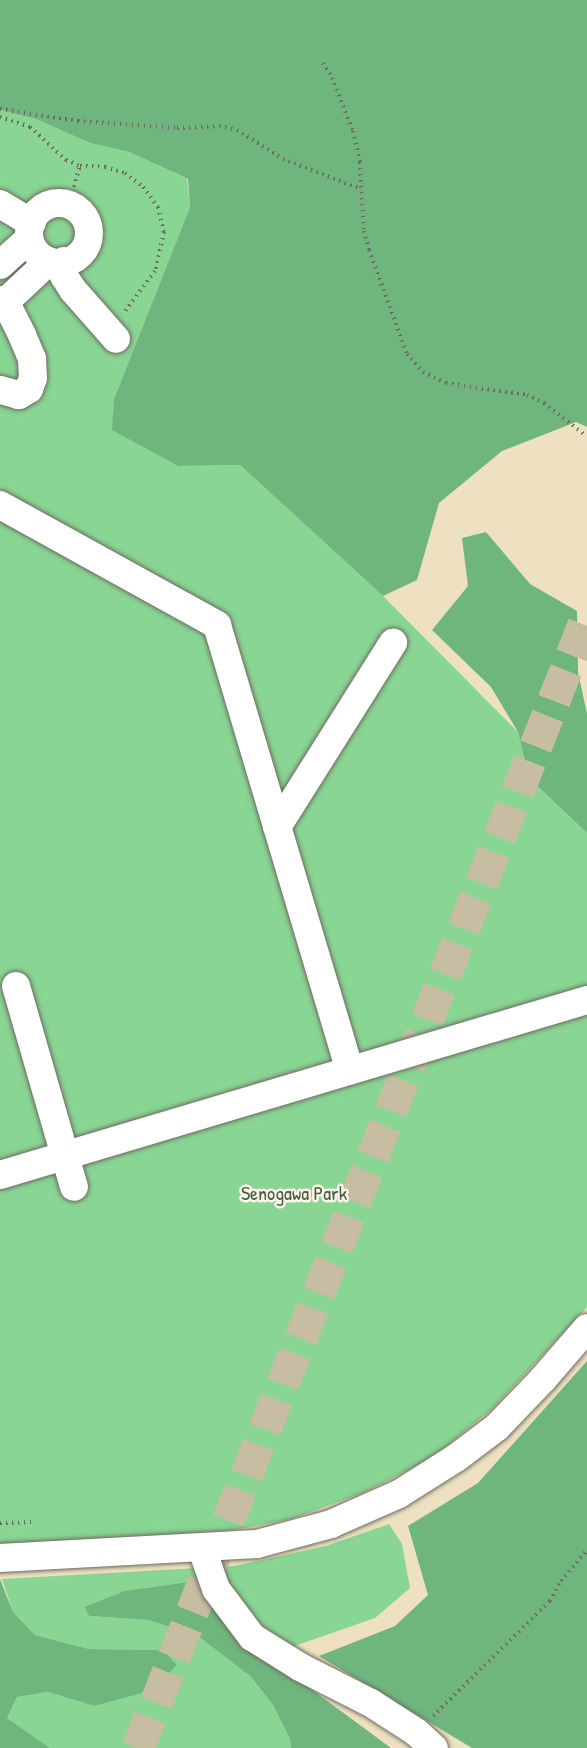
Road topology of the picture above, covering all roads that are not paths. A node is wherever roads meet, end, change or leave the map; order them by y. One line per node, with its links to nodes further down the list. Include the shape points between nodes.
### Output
1 (0, 204): 2 (street)
2 (30, 231): 3 (street, via 31,246 44,261); 3 (street, via 34,217 62,202 85,216 91,227 84,250); 4 (street)
3 (56, 261): 5 (street); 6 (street, via 73,290)
4 (0, 265)
5 (1, 303): 7 (street, via 22,335 32,359 33,378 29,388 19,395)
6 (112, 334)
7 (0, 390)
8 (0, 505): 10 (street, via 217,625)
9 (393, 643): 10 (street)
10 (277, 827): 13 (street)
11 (16, 986): 14 (street)
12 (587, 1000): 13 (street)
13 (350, 1071): 14 (street)
14 (66, 1156): 15 (street); 16 (street)
15 (0, 1175)
16 (74, 1187)
17 (587, 1328): 18 (street, via 497,1427 399,1494 320,1527 257,1544)
18 (202, 1549): 19 (street); 20 (street, via 216,1589 252,1637 371,1703)
19 (0, 1558)
20 (425, 1740)

